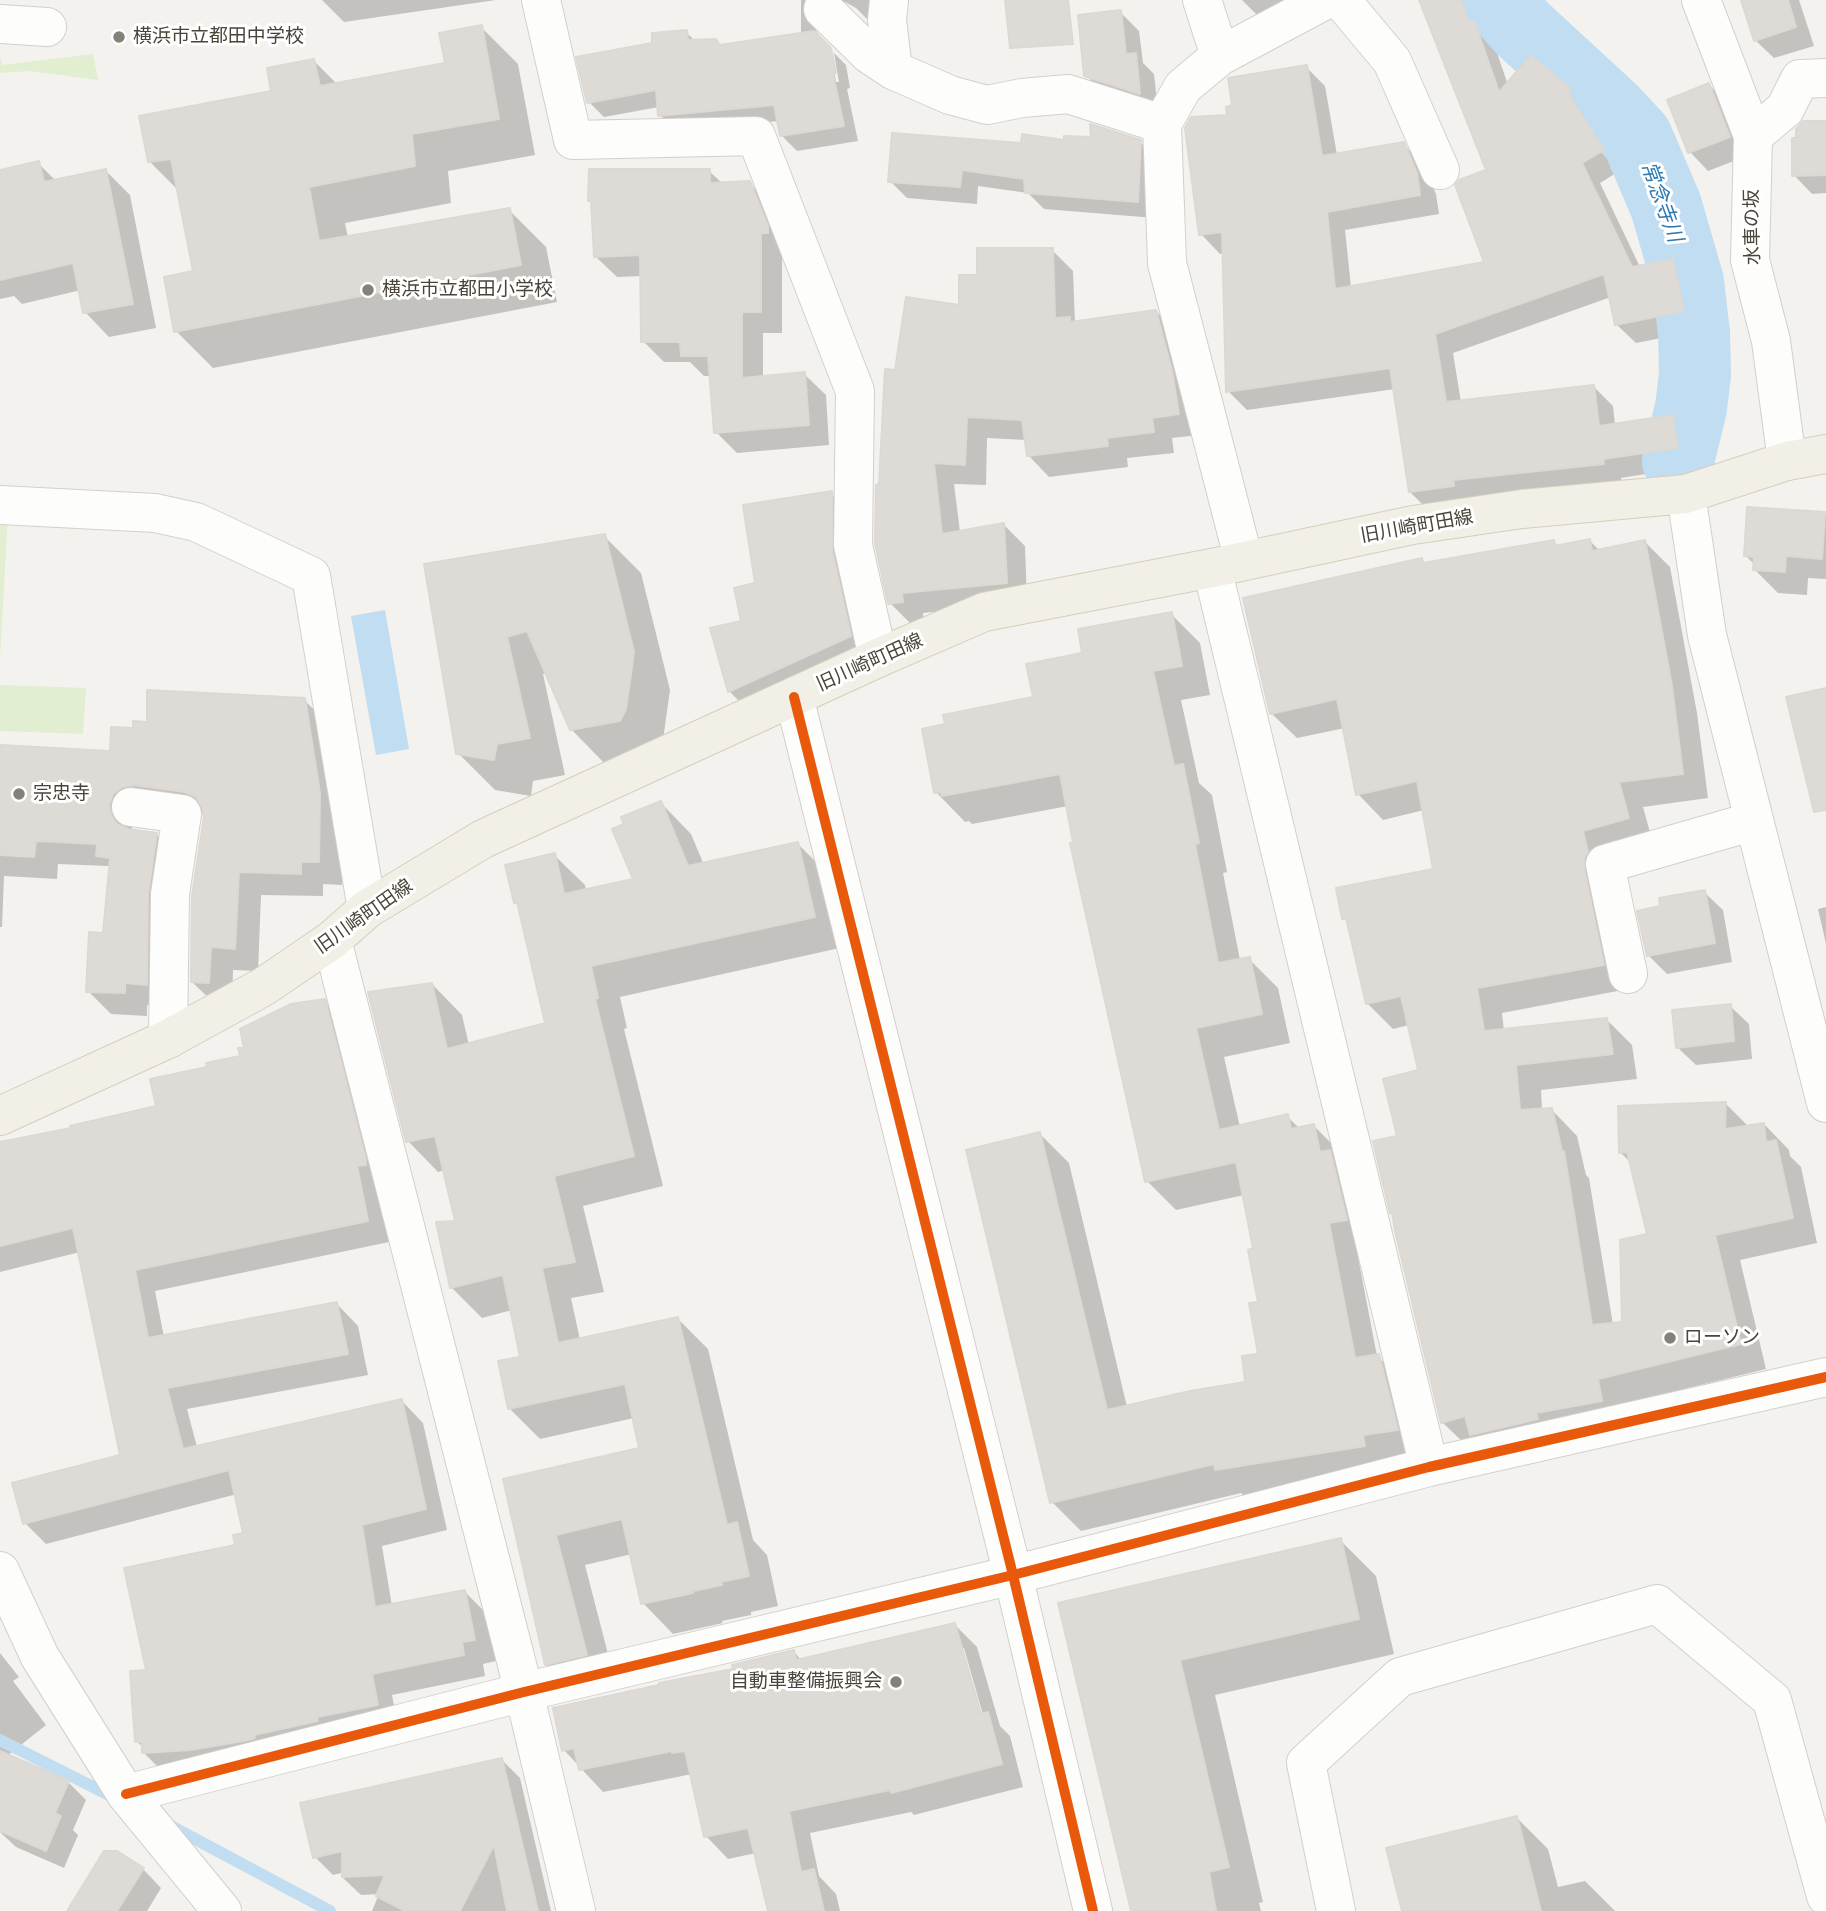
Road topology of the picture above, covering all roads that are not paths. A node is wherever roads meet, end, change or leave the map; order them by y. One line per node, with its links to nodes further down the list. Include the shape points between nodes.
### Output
1 (541, 0): 21 (street, via 573,139 755,136 855,391 853,545)
2 (889, 0): 11 (street)
3 (1202, 0): 10 (street)
4 (1325, 0): 10 (street)
5 (1341, 0): 15 (street, via 1392,61)
6 (1701, 0): 14 (street, 水車の坂)
7 (823, 9): 11 (street, via 869,54)
8 (0, 24): 9 (street)
9 (47, 27)
10 (1220, 56): 13 (street, via 1183,87)
11 (893, 70): 13 (street, via 987,106 1068,94)
12 (1826, 78): 14 (street, via 1800,79 1785,109)
13 (1162, 124): 20 (street, via 1167,264)
14 (1753, 136): 17 (street, 水車の坂, via 1750,260 1771,341)
15 (1440, 170)
16 (1826, 454): 17 (main road, 旧川崎町田線)
17 (1787, 461): 18 (main road, 旧川崎町田線)
18 (1686, 494): 20 (main road, 旧川崎町田線, via 1426,523); 24 (street, via 1707,635)
19 (0, 505): 25 (street, via 155,513 196,522 311,576)
20 (1228, 565): 21 (main road, 旧川崎町田線, via 984,612); 32 (street)
21 (878, 658): 22 (main road, 旧川崎町田線)
22 (794, 697): 25 (main road, 旧川崎町田線, via 483,839); 34 (street)
23 (131, 807): 28 (street, via 182,814 170,894)
24 (1754, 821): 27 (street, via 1605,864); 29 (street)
25 (367, 909): 26 (main road, 旧川崎町田線)
26 (332, 940): 28 (main road, 旧川崎町田線, via 263,987); 35 (street)
27 (1628, 974)
28 (169, 1039): 30 (main road, 旧川崎町田線)
29 (1826, 1103)
30 (0, 1116)
31 (1819, 1378): 32 (street)
32 (1429, 1467): 34 (street)
33 (0, 1571): 36 (street, via 40,1657)
34 (1013, 1575): 35 (street); 40 (street)
35 (524, 1692): 36 (street); 39 (street)
36 (127, 1795): 38 (street)
37 (1826, 1896): 41 (street, via 1772,1700 1657,1604 1400,1677 1306,1763)
38 (222, 1911)
39 (576, 1911)
40 (1093, 1911)
41 (1336, 1911)

